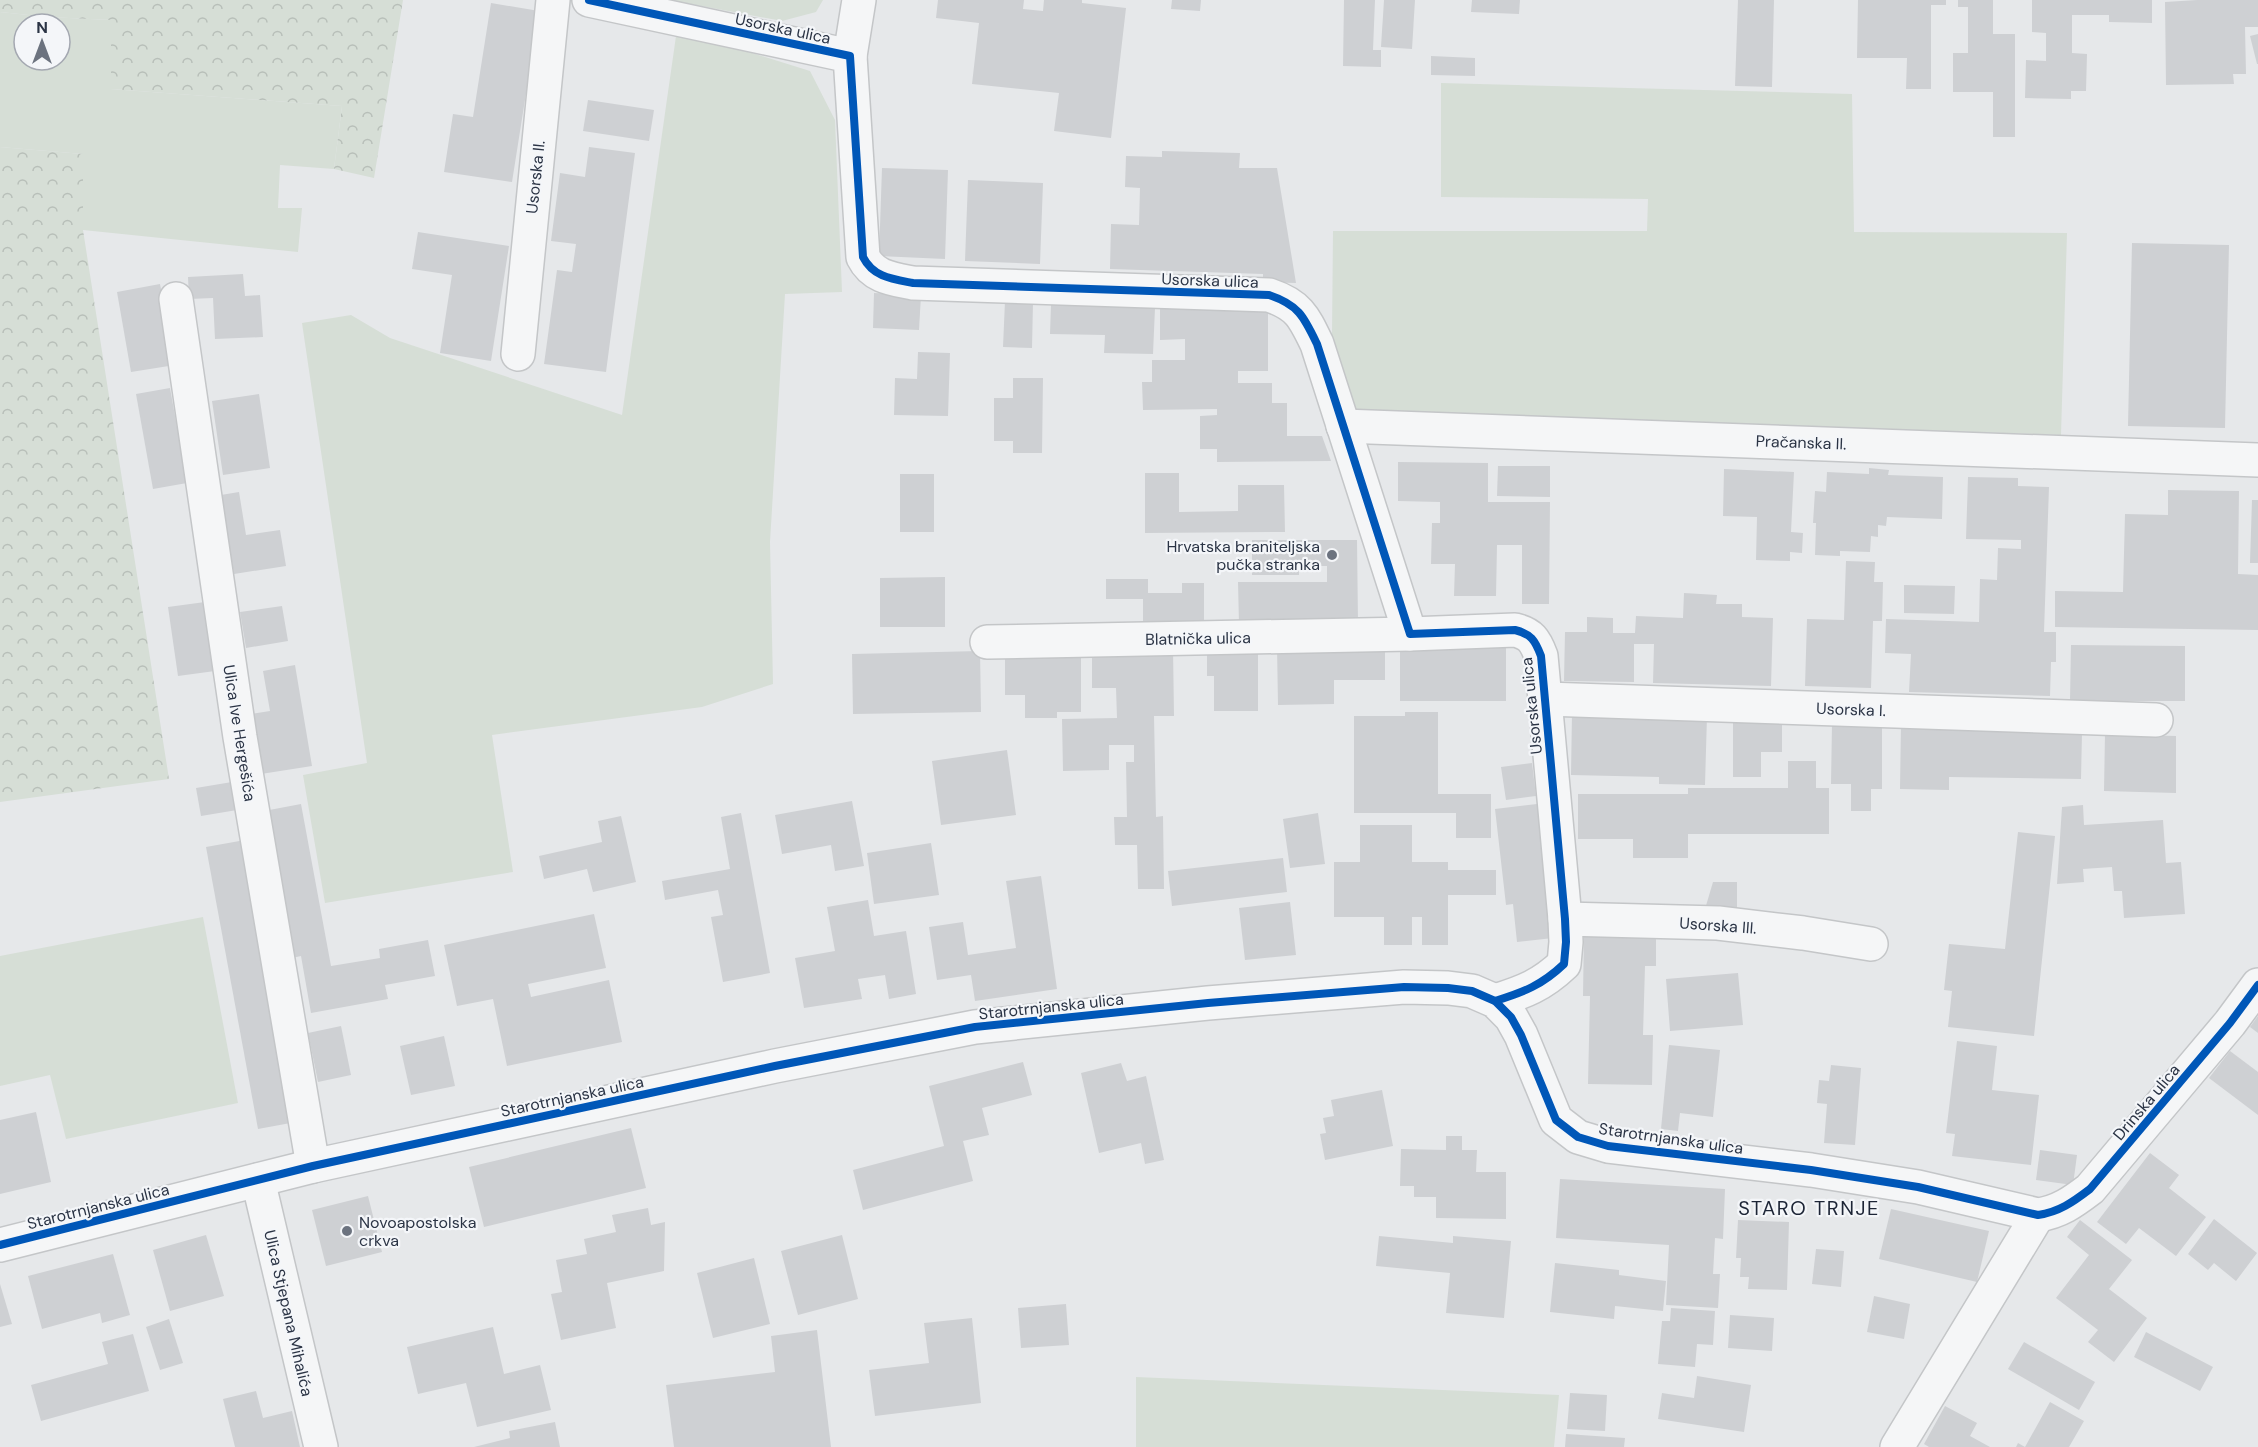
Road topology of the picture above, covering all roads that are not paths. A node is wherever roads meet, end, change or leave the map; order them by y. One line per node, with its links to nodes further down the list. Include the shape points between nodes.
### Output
1 (553, 0): 6 (street, Usorska II.)
2 (589, 0): 4 (street, Usorska ulica)
3 (859, 0): 4 (street)
4 (850, 56): 7 (street, Usorska ulica, via 863,257 868,269 885,278 912,283 1269,296 1288,301 1305,320 1317,344)
5 (176, 299): 17 (street, Ulica Ive Hergešića, via 240,737)
6 (518, 354)
7 (1343, 426): 8 (street, Pračanska II.); 9 (street, Usorska ulica)
8 (2258, 460)
9 (1410, 634): 10 (street, Blatnička ulica); 11 (street, Usorska ulica, via 1515,630 1528,633 1536,641 1541,656)
10 (987, 642)
11 (1546, 699): 12 (street, Usorska I.); 13 (street, Usorska ulica)
12 (2156, 720)
13 (1565, 919): 14 (street, Usorska III., via 1718,923); 16 (street, Usorska ulica, via 1564,964 1550,978 1528,990)
14 (1870, 944)
15 (2258, 985): 19 (street, Drinska ulica, via 2090,1189 2055,1213)
16 (1495, 1000): 17 (street, Starotrnjanska ulica, via 1472,991 1404,987 975,1027); 19 (street, Starotrnjanska ulica, via 1521,1035 1556,1120 1578,1137 1608,1146 1918,1187)
17 (313, 1166): 18 (street, Starotrnjanska ulica)
18 (258, 1180): 20 (street, Starotrnjanska ulica); 21 (street, Ulica Stjepana Mihalića)
19 (2038, 1215): 22 (street)
20 (0, 1245)
21 (321, 1447)
22 (1897, 1447)

